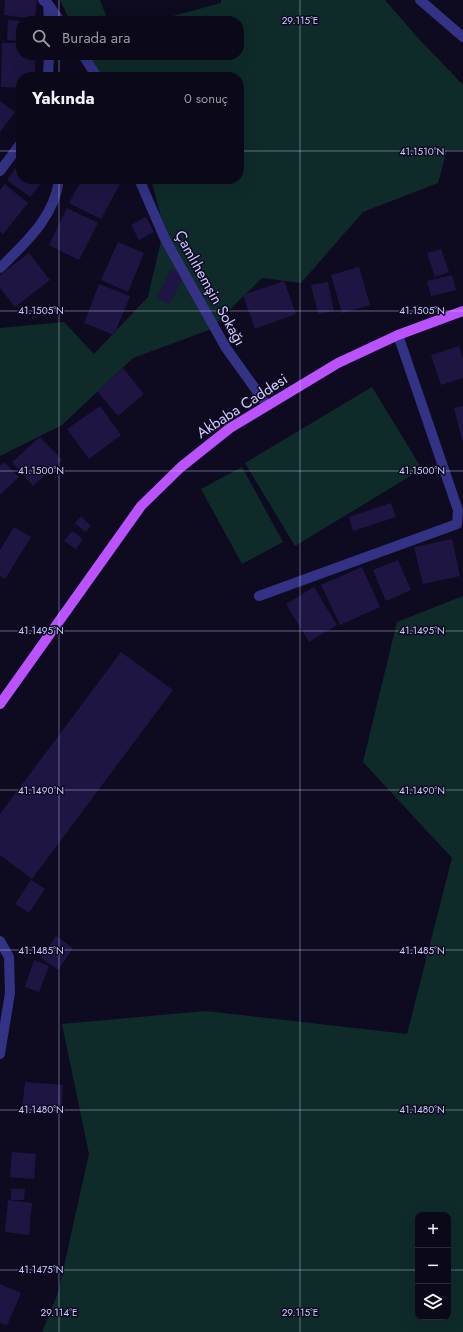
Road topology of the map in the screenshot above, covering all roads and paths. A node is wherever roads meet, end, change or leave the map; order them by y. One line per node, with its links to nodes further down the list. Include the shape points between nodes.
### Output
1 (420, 0): 5 (street)
2 (46, 2): 3 (street); 4 (street)
3 (47, 16)
4 (56, 16)
5 (463, 37)
6 (49, 60): 8 (street)
7 (86, 60): 9 (street)
8 (48, 72)
9 (93, 72)
10 (16, 150): 11 (street)
11 (0, 171)
12 (59, 184): 14 (street, via 58,193 39,228)
13 (141, 184): 17 (street, Çamlıhemşin Sokağı, via 165,239 226,348)
14 (0, 268)
15 (463, 311): 16 (main road, Akbaba Caddesi)
16 (398, 335): 17 (main road, Akbaba Caddesi, via 338,363); 18 (street, via 458,510 457,524)
17 (267, 405): 19 (main road, Akbaba Caddesi, via 230,428 181,467 141,506)
18 (259, 596)
19 (0, 704)
20 (0, 941): 21 (street, via 9,957 10,993)
21 (0, 1054)

